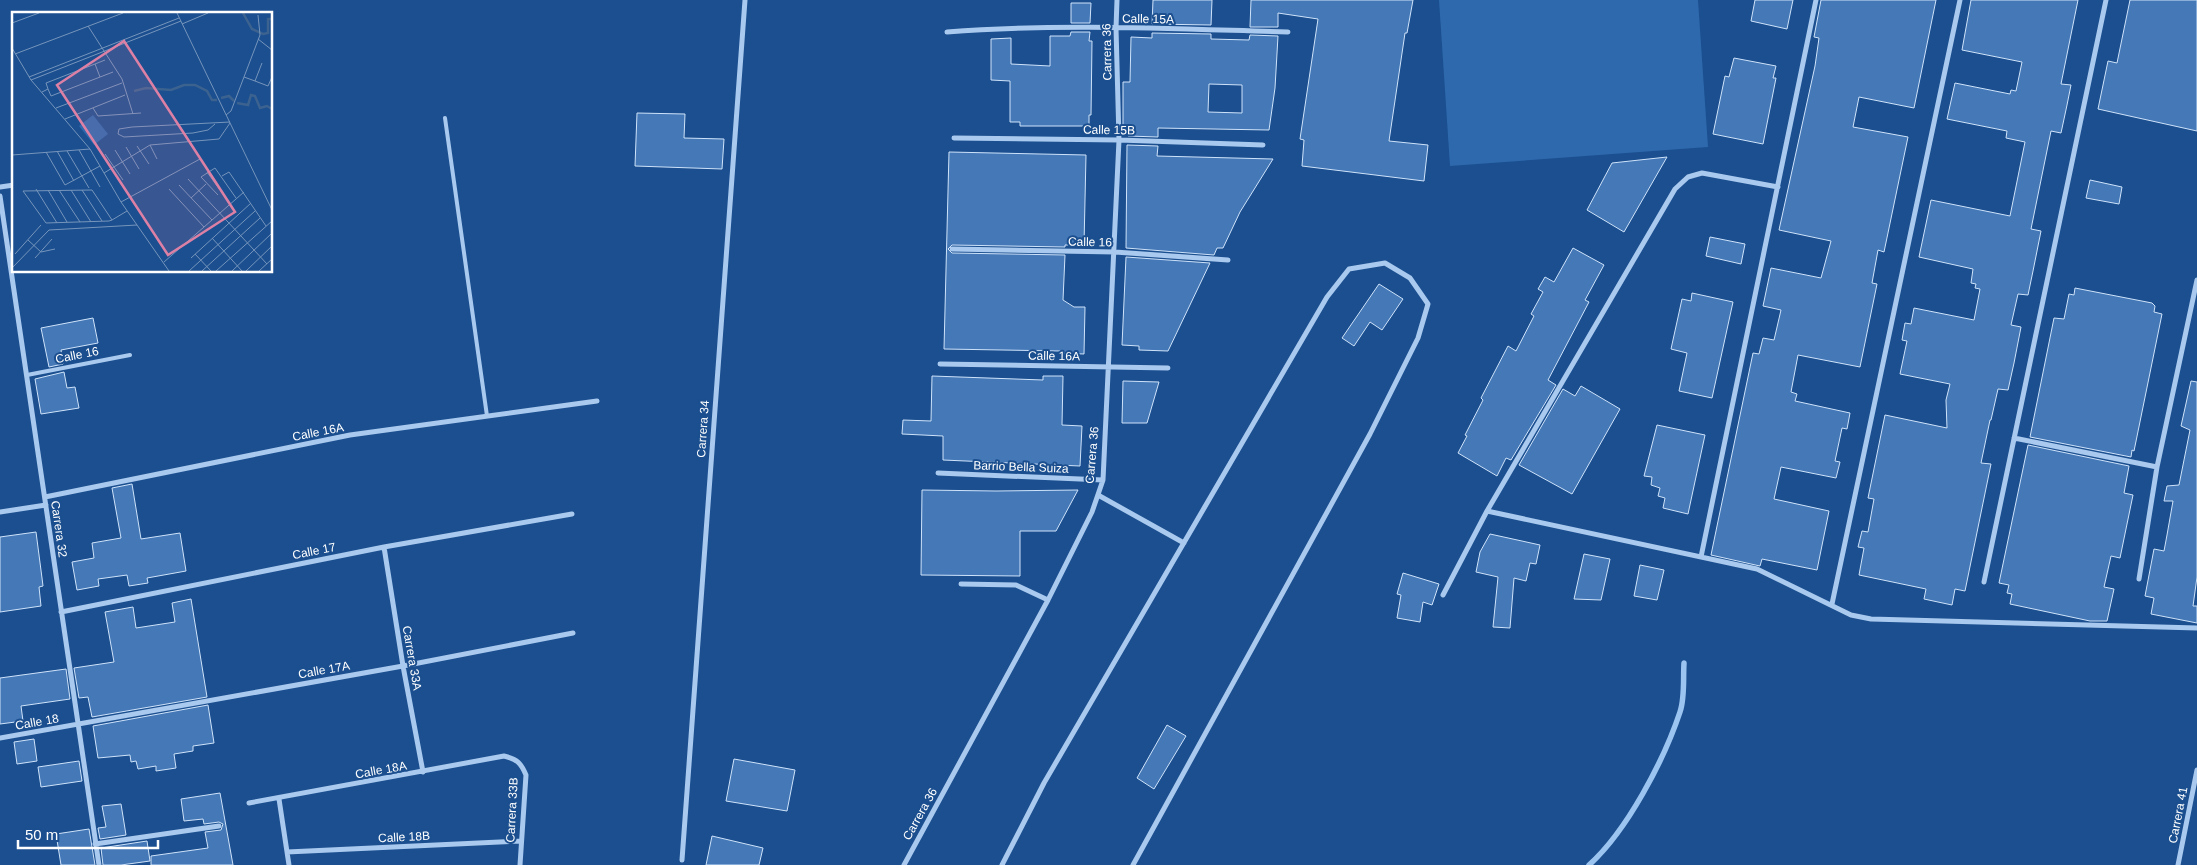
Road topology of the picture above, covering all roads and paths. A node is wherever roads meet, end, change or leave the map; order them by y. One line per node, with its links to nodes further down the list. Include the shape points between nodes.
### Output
1 (745, 0): 60 (street, Carrera 34)
2 (1117, 0): 6 (street, Carrera 36)
3 (1816, 0): 13 (street)
4 (1960, 0): 44 (street)
5 (2106, 0): 26 (street)
6 (1116, 28): 7 (street, Calle 15A); 8 (street, Calle 15A); 11 (street, Carrera 36)
7 (947, 32)
8 (1288, 32)
9 (445, 118): 25 (lane)
10 (954, 138): 11 (street, Calle 15B)
11 (1119, 140): 12 (street, Calle 15B); 16 (street, Carrera 36)
12 (1263, 145)
13 (1778, 187): 33 (street, via 1702,173 1688,177 1675,189); 38 (street)
14 (0, 196): 23 (street, Carrera 32)
15 (952, 249): 16 (street, Calle 16)
16 (1115, 252): 17 (street, Calle 16); 21 (street, Carrera 36)
17 (1228, 260)
18 (2197, 280): 27 (street)
19 (130, 355): 23 (lane, Calle 16)
20 (940, 364): 21 (street, Calle 16A)
21 (1108, 367): 22 (street, Calle 16A); 29 (street, Carrera 36)
22 (1168, 368)
23 (27, 375): 31 (street, Carrera 32)
24 (597, 400): 25 (street, Calle 16A)
25 (487, 416): 31 (street, Calle 16A, via 350,435)
26 (2014, 438): 27 (street); 40 (street)
27 (2157, 467): 39 (street)
28 (938, 474): 29 (street, Barrio Bella Suiza)
29 (1103, 480): 30 (street, Carrera 36)
30 (1098, 496): 36 (street); 43 (street, Carrera 36)
31 (45, 498): 32 (street, Carrera 32)
32 (46, 505): 34 (street); 45 (street, Carrera 32)
33 (1487, 510): 38 (street); 42 (street)
34 (0, 512)
35 (572, 514): 37 (street, Calle 17)
36 (1184, 543): 65 (street, via 1044,783); 66 (street, via 1327,297 1349,269 1386,263 1410,278 1428,304 1418,338 1370,434)
37 (384, 547): 45 (street, Calle 17); 48 (street, Carrera 33A)
38 (1701, 557): 44 (street, via 1757,569)
39 (2139, 579)
40 (1984, 582)
41 (961, 584): 43 (street, via 1016,585)
42 (1443, 595)
43 (1048, 600): 64 (street, Carrera 36)
44 (1832, 604): 46 (street, via 1851,615 1871,619)
45 (61, 612): 49 (street, Carrera 32)
46 (2197, 628)
47 (573, 632): 48 (street, Calle 17A)
48 (403, 666): 49 (street, Calle 17A); 53 (street, Carrera 33A)
49 (78, 725): 50 (street, Calle 18); 58 (street, Carrera 32)
50 (0, 738)
51 (515, 759): 53 (street, Calle 18A, via 504,756); 57 (street, Carrera 33B, via 526,775)
52 (2197, 770): 67 (street, Carrera 41)
53 (423, 772): 54 (street, Calle 18A)
54 (279, 799): 55 (street, Calle 18A); 59 (street)
55 (249, 803)
56 (219, 826): 58 (street)
57 (521, 841): 59 (street, Calle 18B); 63 (street, Carrera 33B)
58 (95, 844): 61 (street, Carrera 32)
59 (287, 852): 62 (street)
60 (682, 860)
61 (99, 865)
62 (289, 865)
63 (520, 865)
64 (904, 865)
65 (1002, 865)
66 (1133, 865)
67 (2178, 865)

